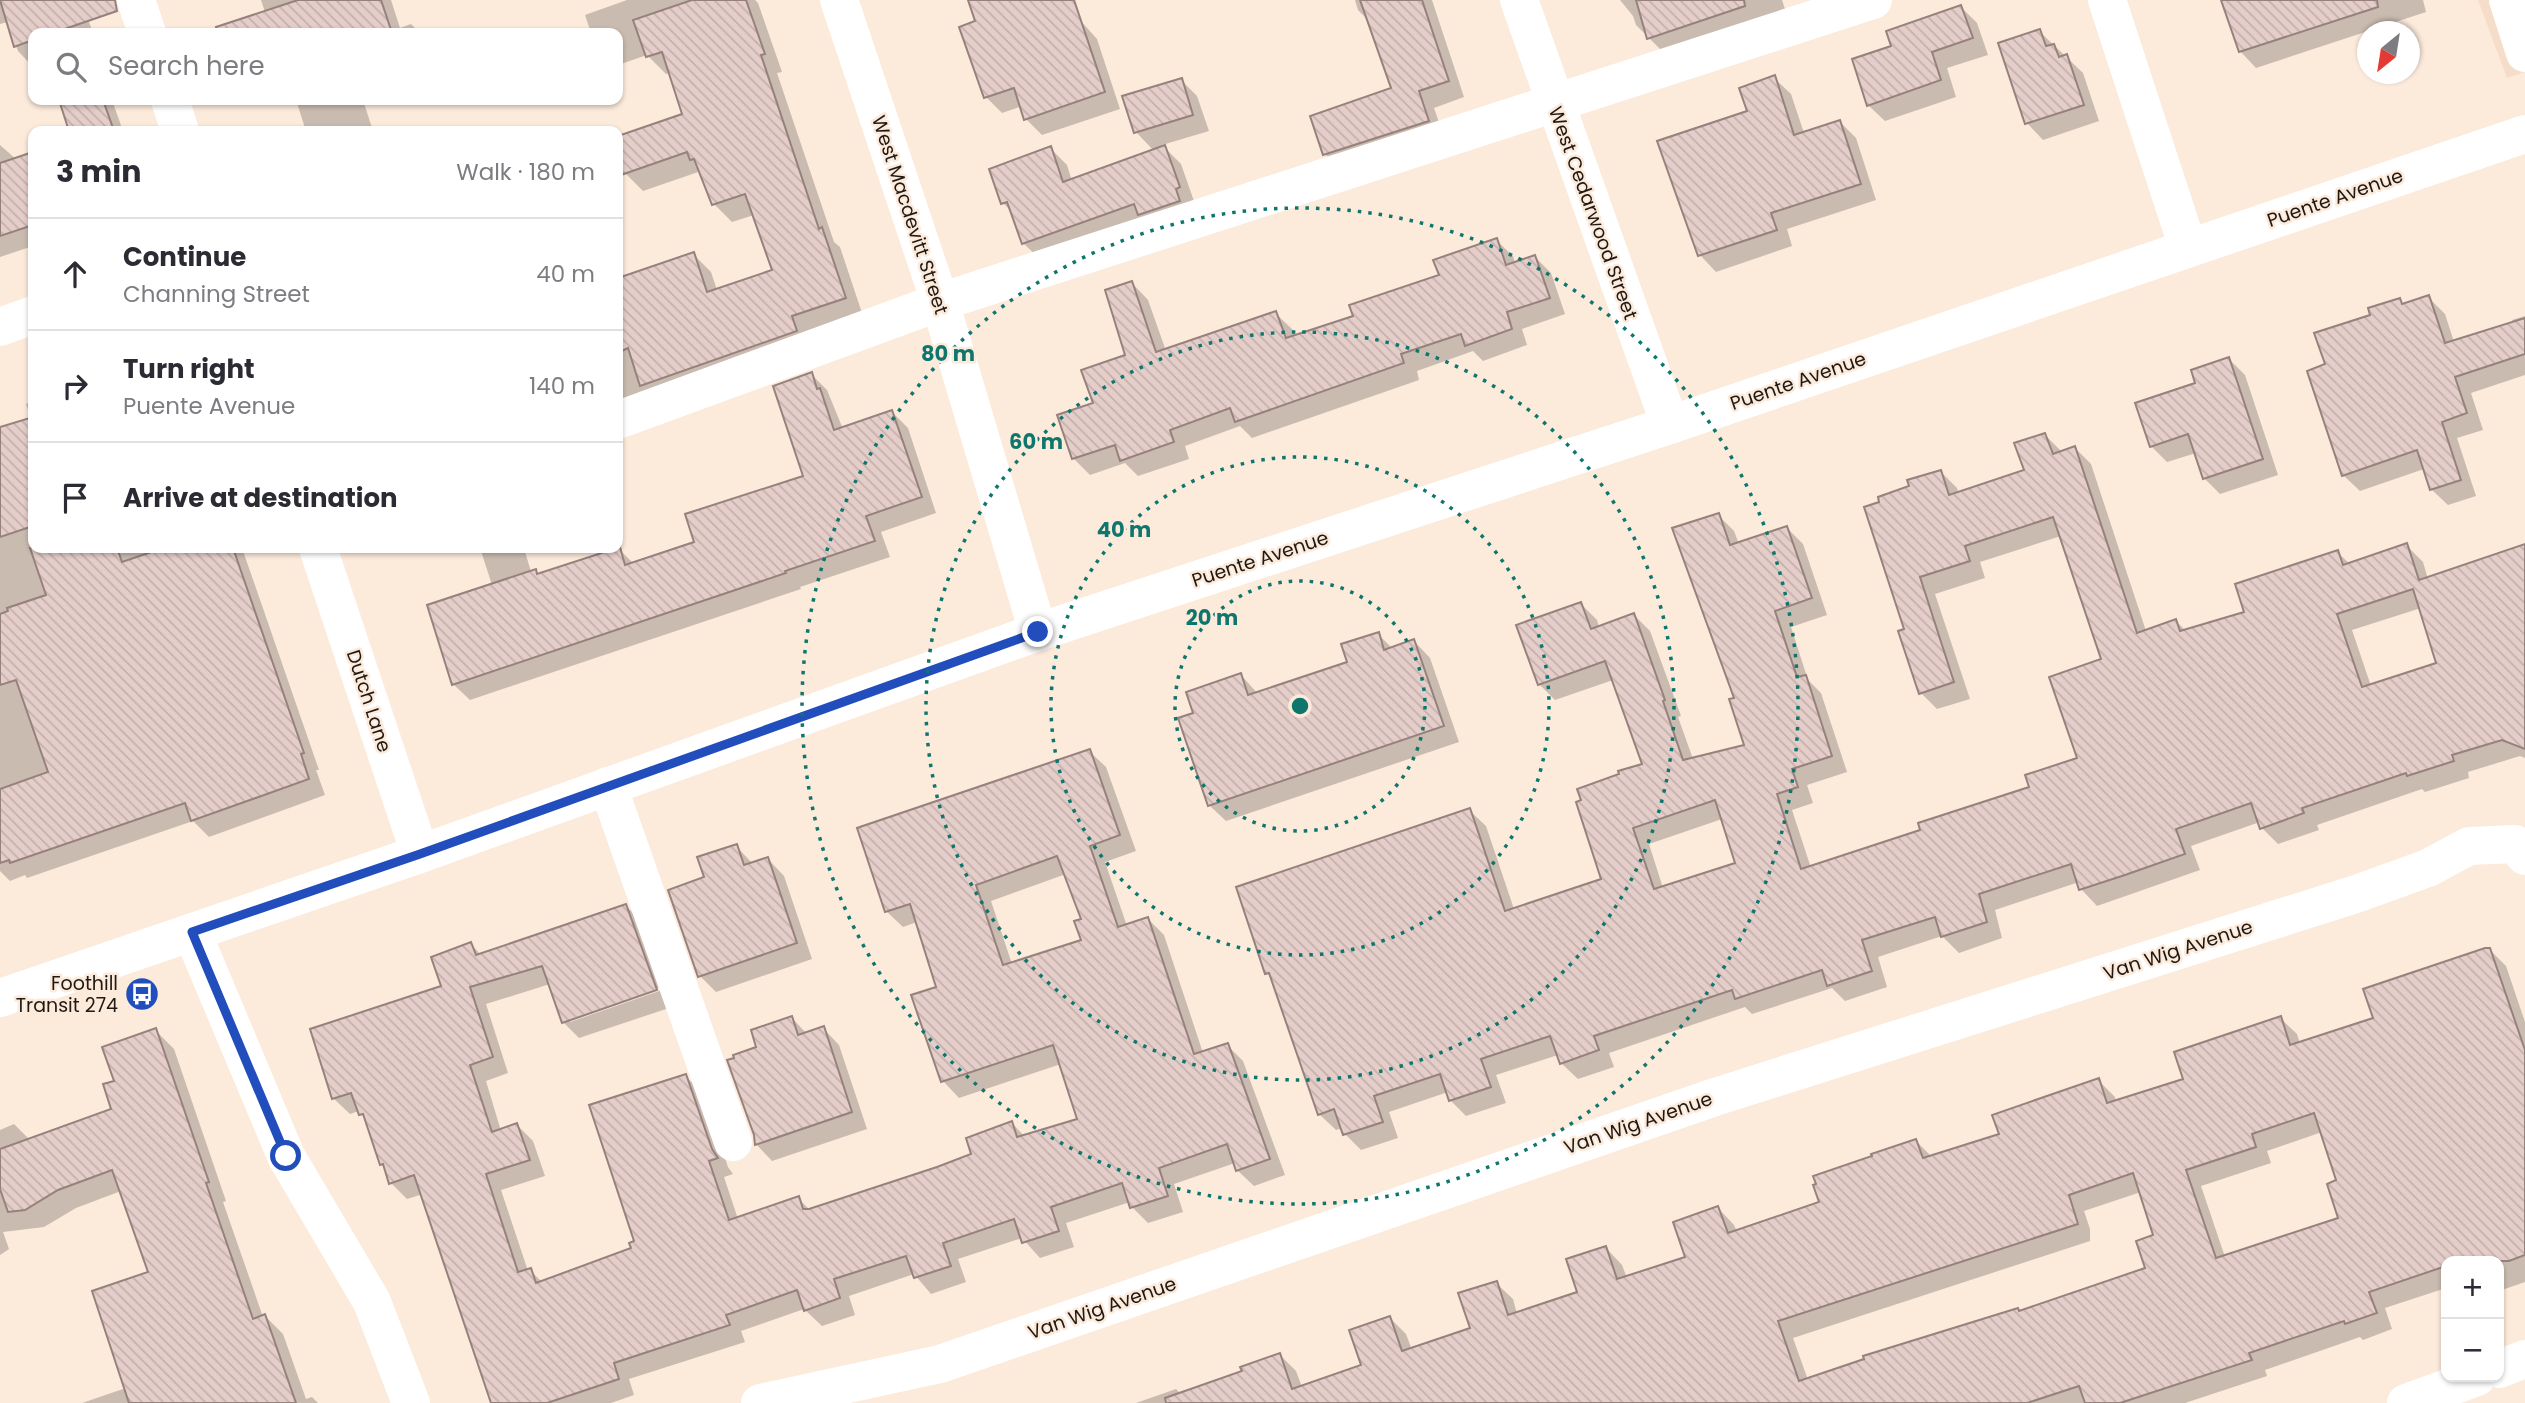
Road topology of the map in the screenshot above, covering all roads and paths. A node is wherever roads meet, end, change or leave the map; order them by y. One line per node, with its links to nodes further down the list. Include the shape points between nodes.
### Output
1 (136, 0): 6 (street)
2 (839, 0): 12 (street, West Macdevitt Street)
3 (1519, 0): 7 (street, West Cedarwood Street)
4 (1873, 0): 7 (street)
5 (2107, 0): 11 (street)
6 (146, 28)
7 (1554, 103): 12 (street); 16 (street, West Cedarwood Street)
8 (172, 105): 9 (street)
9 (178, 126)
10 (2525, 134): 11 (street, Puente Avenue)
11 (2188, 248): 16 (street, Puente Avenue)
12 (940, 302): 15 (street); 18 (street, West Macdevitt Street)
13 (28, 317): 14 (street)
14 (0, 327)
15 (623, 418)
16 (1670, 425): 18 (street, Puente Avenue)
17 (320, 553): 21 (street, Dutch Lane)
18 (1038, 632): 19 (street, Puente Avenue)
19 (608, 786): 21 (street, Puente Avenue); 24 (street)
20 (2520, 850): 29 (street, Van Wig Avenue, via 2469,846 2428,868 2356,894 1715,1097 940,1364)
21 (420, 854): 22 (street, Puente Avenue)
22 (192, 932): 23 (street, Puente Avenue); 28 (street, via 286,1156 372,1302)
23 (0, 998)
24 (733, 1142)
25 (2525, 1359): 26 (street)
26 (2504, 1366)
27 (2463, 1382): 30 (street)
28 (411, 1403)
29 (760, 1403)
30 (2406, 1403)

